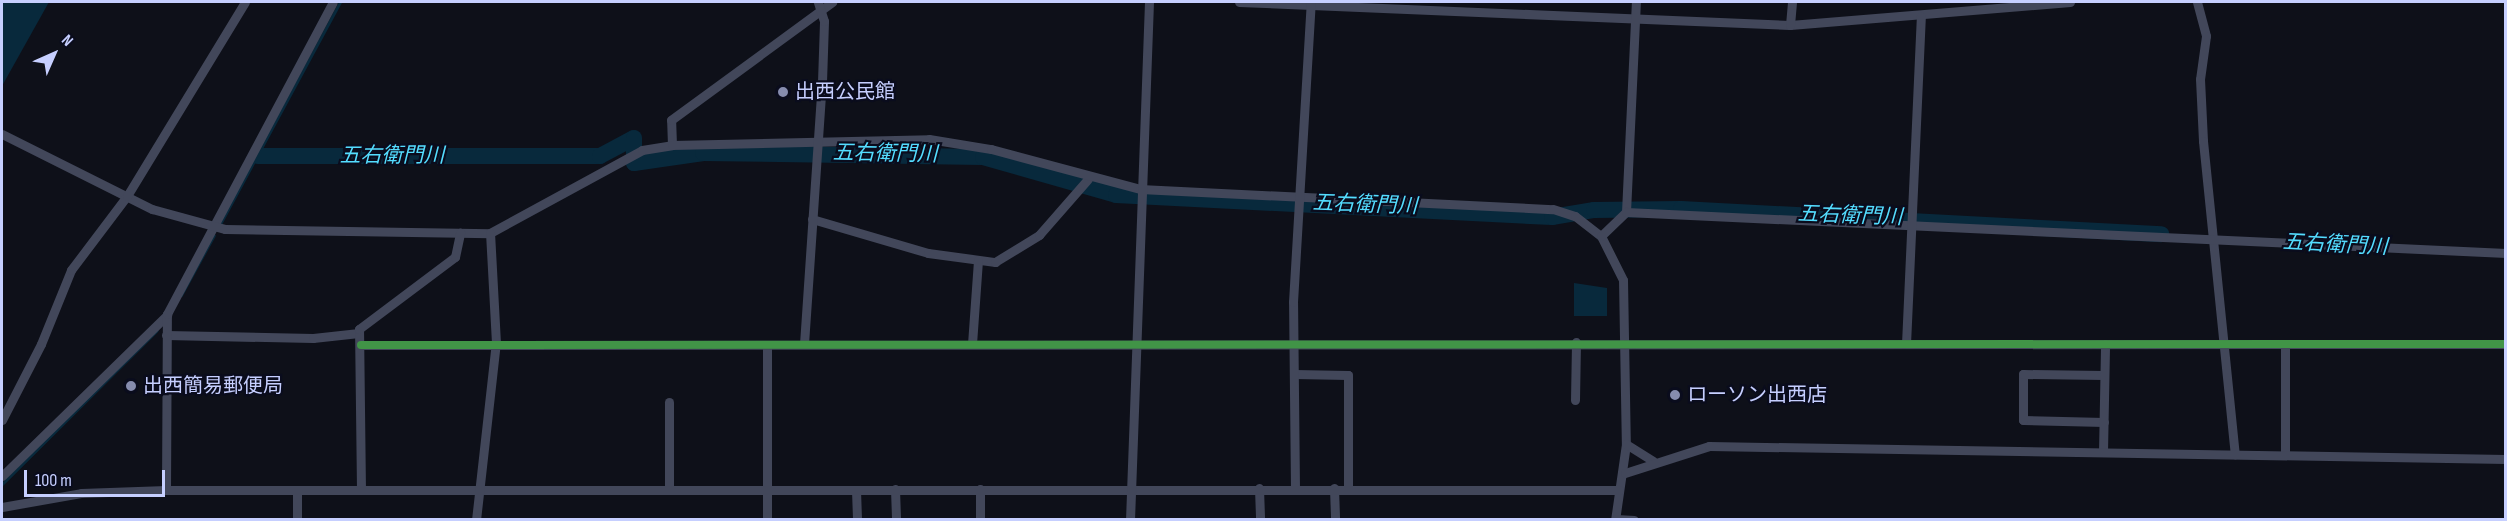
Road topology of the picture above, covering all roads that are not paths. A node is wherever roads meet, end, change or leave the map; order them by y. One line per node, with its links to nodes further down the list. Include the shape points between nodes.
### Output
1 (244, 2): 20 (street)
2 (333, 2): 31 (street)
3 (832, 2): 11 (street)
4 (1149, 2): 19 (street)
5 (1239, 2): 10 (street)
6 (1636, 2): 13 (street)
7 (1791, 2): 14 (street)
8 (2070, 2): 12 (street)
9 (2197, 2): 28 (street, via 2206,36 2199,97)
10 (1311, 3): 13 (street); 21 (street)
11 (820, 5): 16 (street); 17 (street, via 671,120)
12 (1921, 16): 14 (street); 24 (street)
13 (1635, 20): 14 (street); 22 (street)
14 (1790, 25)
15 (2, 135): 20 (street)
16 (819, 141): 17 (street); 18 (street, via 959,142); 23 (street)
17 (672, 145): 26 (street, via 616,160)
18 (1088, 179): 19 (street); 30 (street, via 1022,249 995,262)
19 (1140, 189): 21 (street); 39 (street)
20 (127, 196): 25 (street, bridge, via 152,209 225,230); 52 (street, via 71,270 42,344)
21 (1302, 196): 27 (street, via 1534,206 1575,216); 45 (street)
22 (1626, 212): 24 (street); 27 (street)
23 (813, 219): 30 (street, via 928,253); 37 (street)
24 (1911, 224): 28 (street); 40 (street)
25 (460, 233): 26 (street); 32 (street, via 455,256 413,285)
26 (490, 233): 36 (street)
27 (1601, 236): 35 (street, via 1623,280)
28 (2213, 243): 29 (street); 46 (street)
29 (2505, 253)
30 (978, 260): 38 (street)
31 (167, 315): 33 (street); 61 (street)
32 (359, 333): 33 (street, via 312,338); 43 (street)
33 (166, 336): 72 (street)
34 (1576, 342): 35 (street); 45 (street); 50 (street)
35 (1626, 342): 40 (street); 54 (street)
36 (496, 343): 43 (street); 44 (street); 62 (street)
37 (804, 344): 38 (street); 44 (street)
38 (972, 344): 39 (street)
39 (1133, 344): 45 (street); 71 (street)
40 (1906, 344): 41 (street)
41 (2105, 344): 46 (street); 49 (street)
42 (2505, 344): 47 (street)
43 (361, 345): 74 (street)
44 (767, 345): 75 (street)
45 (1294, 345): 48 (street)
46 (2223, 345): 47 (street); 56 (street)
47 (2284, 346): 57 (street)
48 (1294, 374): 64 (street); 66 (street, via 1348,375)
49 (2104, 375): 53 (street); 53 (street, via 2023,374 2023,420)
50 (1575, 400)
51 (669, 402): 67 (street)
52 (2, 420)
53 (2104, 422): 55 (street)
54 (1626, 444): 59 (street); 60 (street)
55 (2103, 452): 56 (street); 59 (street, via 1709,446)
56 (2235, 454): 57 (street)
57 (2284, 455): 58 (street)
58 (2505, 459)
59 (1654, 462): 60 (street)
60 (1625, 473): 76 (street)
61 (2, 476)
62 (479, 487): 67 (street); 74 (street); 79 (street)
63 (1259, 488): 64 (street); 71 (street); 85 (street)
64 (1295, 488): 65 (street)
65 (1334, 488): 66 (street); 86 (street)
66 (1348, 488): 76 (street)
67 (669, 489): 75 (street)
68 (856, 489): 69 (street); 75 (street); 81 (street)
69 (896, 489): 70 (street); 82 (street)
70 (980, 489): 71 (street); 83 (street)
71 (1131, 489): 84 (street)
72 (166, 490): 73 (street); 77 (street, via 81,493)
73 (297, 490): 74 (street); 78 (street)
74 (361, 490)
75 (767, 490): 80 (street)
76 (1619, 490): 87 (street)
77 (2, 507)
78 (297, 519)
79 (476, 519)
80 (767, 519)
81 (857, 519)
82 (896, 519)
83 (981, 519)
84 (1131, 519)
85 (1260, 519)
86 (1335, 519)
87 (1616, 519): 88 (street)
88 (1634, 519)

